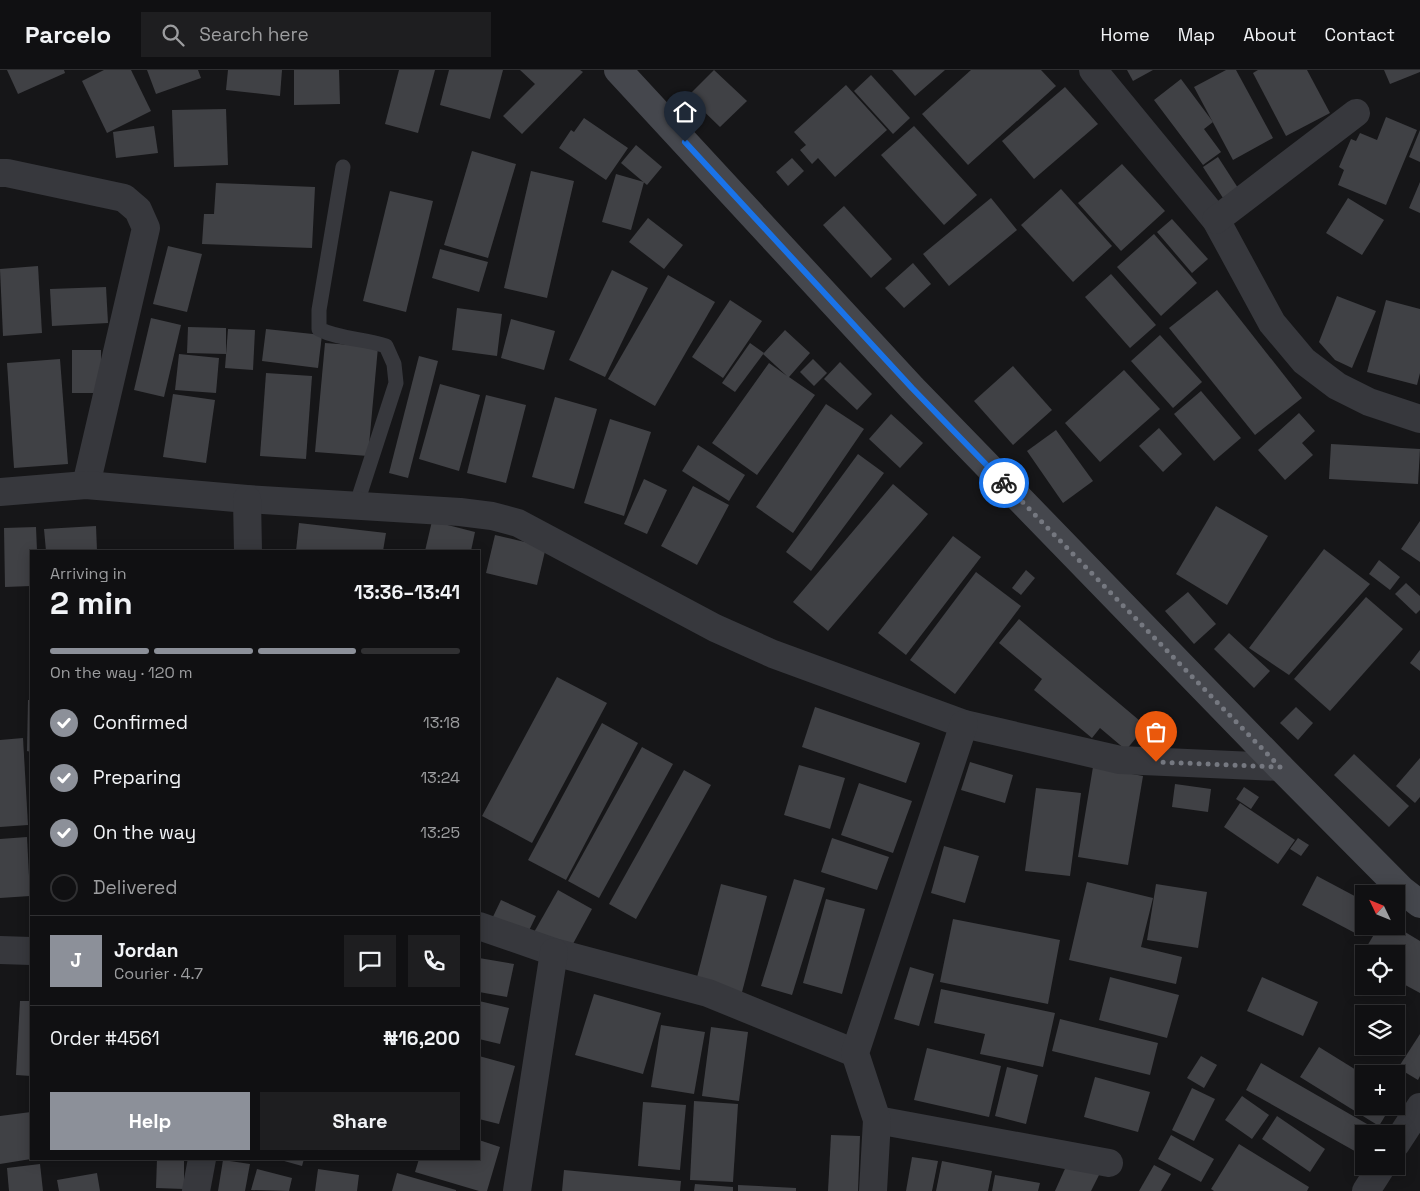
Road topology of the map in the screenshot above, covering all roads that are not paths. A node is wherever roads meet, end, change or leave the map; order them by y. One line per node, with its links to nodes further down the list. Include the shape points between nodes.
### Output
1 (618, 70): 14 (street, via 912,388)
2 (1093, 70): 6 (street)
3 (1356, 113): 6 (street)
4 (343, 167): 11 (lane, via 319,310 319,329 331,335 386,346 394,364 396,383)
5 (2, 169): 8 (street, via 124,198 138,210 146,228)
6 (1216, 220): 7 (street, via 1272,323 1304,362 1337,386 1369,402)
7 (1420, 419)
8 (86, 486): 9 (street); 10 (street)
9 (0, 492)
10 (246, 499): 11 (street); 12 (street)
11 (356, 506): 13 (street, via 460,512 518,523 715,628 773,654)
12 (248, 550)
13 (964, 724): 14 (street, via 1120,760); 20 (street)
14 (1280, 767): 15 (street, via 1402,890)
15 (1420, 904)
16 (480, 926): 19 (street)
17 (0, 950): 18 (street)
18 (30, 951)
19 (554, 952): 20 (street, via 708,993); 28 (street)
20 (855, 1053): 22 (street)
21 (1420, 1107): 23 (street)
22 (877, 1120): 25 (street); 29 (street)
23 (1405, 1130)
24 (202, 1160): 27 (street)
25 (1108, 1163)
26 (1376, 1175): 30 (street)
27 (196, 1191)
28 (517, 1191)
29 (873, 1191)
30 (1366, 1191)

